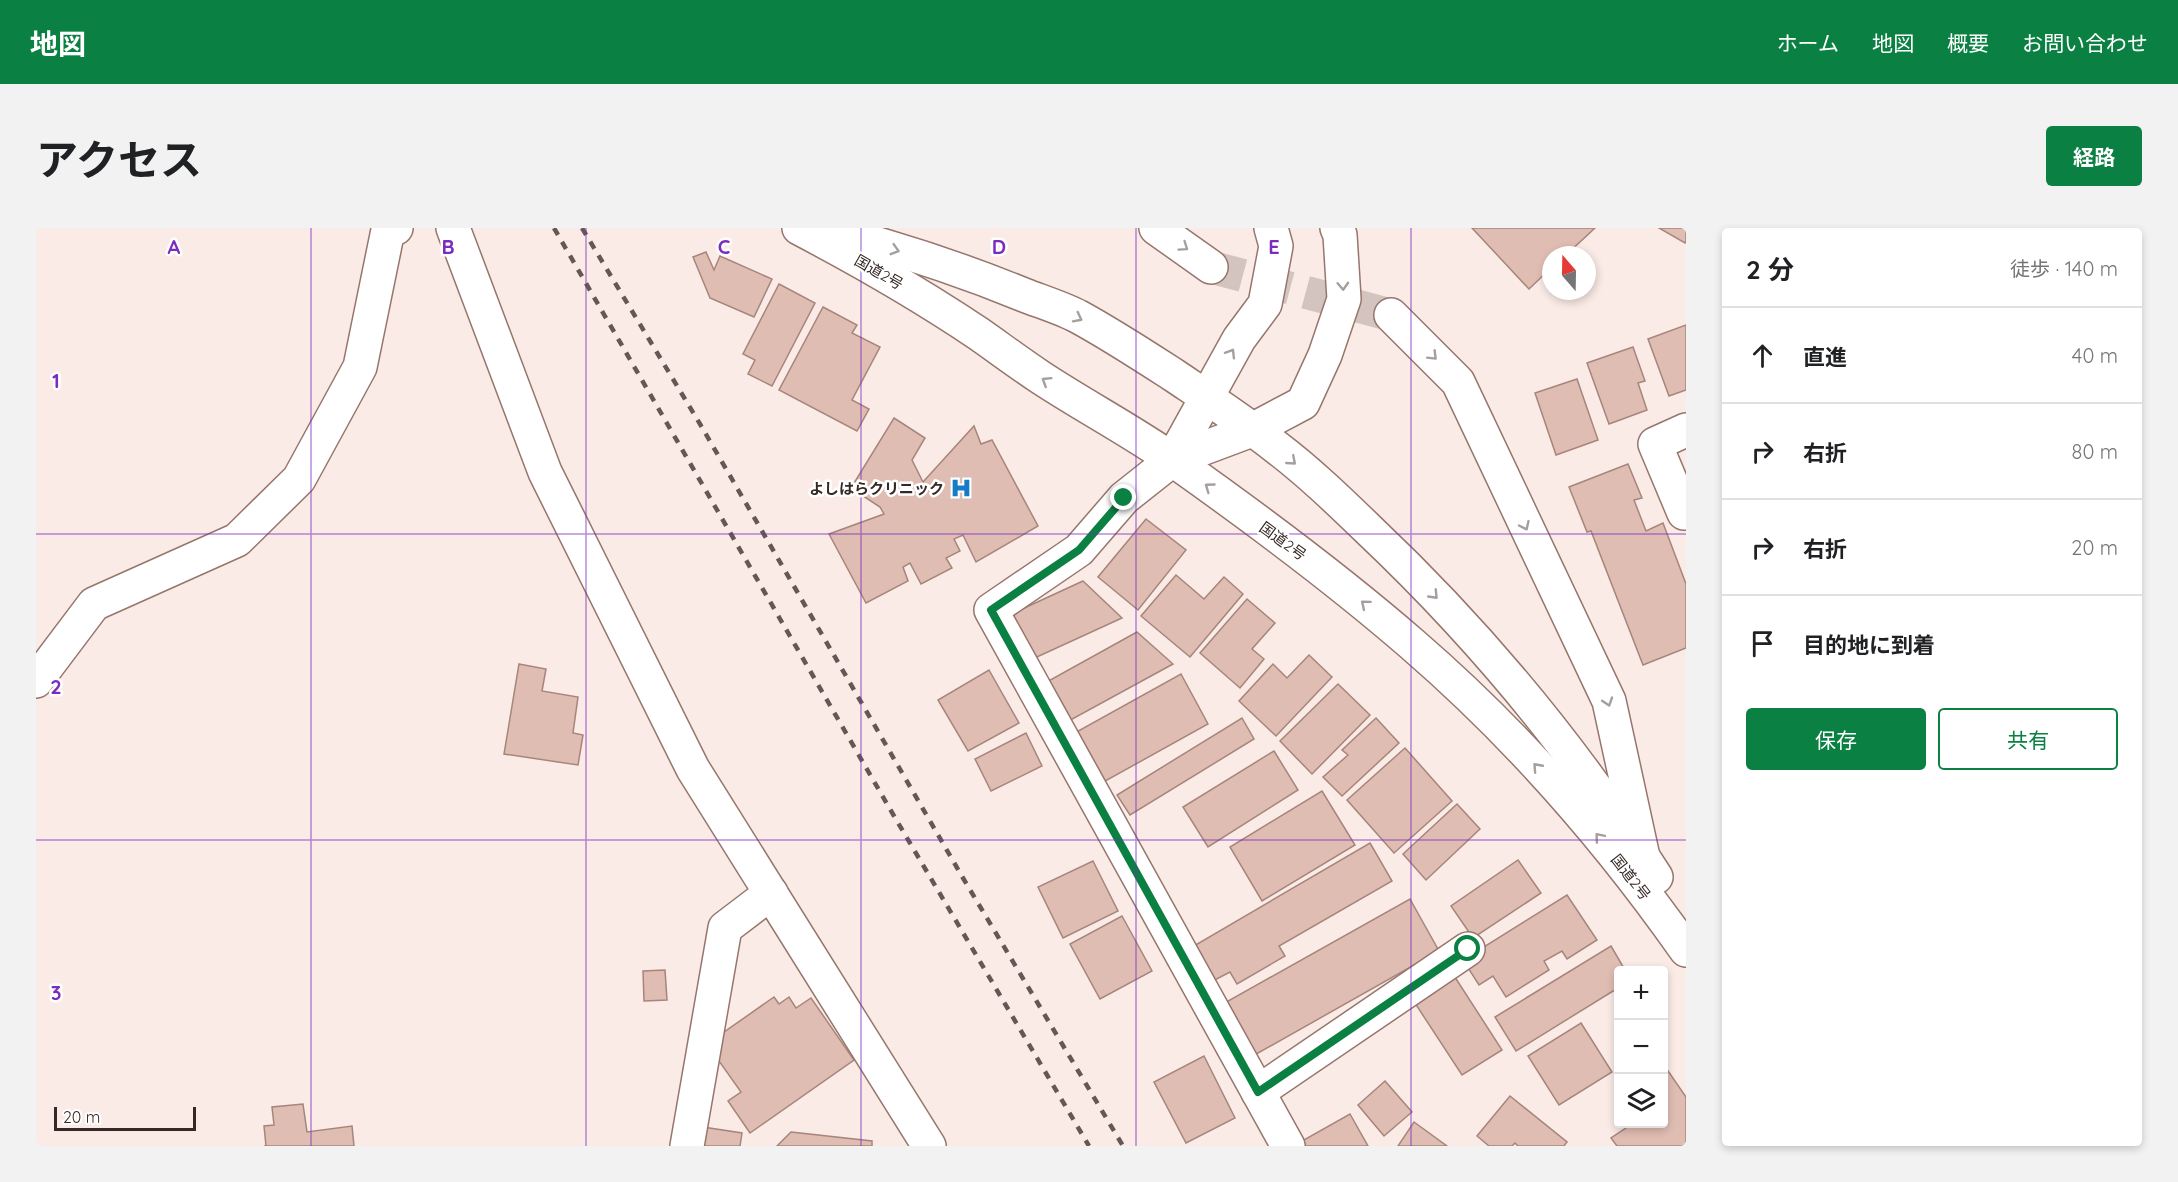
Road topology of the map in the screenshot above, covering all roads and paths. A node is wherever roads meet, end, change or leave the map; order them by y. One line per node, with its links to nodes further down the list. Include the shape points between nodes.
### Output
1 (396, 228): 15 (main road, via 388,230 360,367 299,479 237,540 94,604)
2 (453, 228): 17 (main road, via 545,472 693,769)
3 (799, 228): 13 (main road, 国道2号, one-way to 3, via 915,293)
4 (819, 228): 10 (main road, 国道2号, one-way to 10, via 929,260 1078,317)
5 (1156, 228): 8 (main road, one-way to 8)
6 (1271, 228): 10 (main road, one-way to 6, via 1264,304 1276,246)
7 (1337, 228): 11 (main road, one-way to 11, via 1344,299 1325,355 1303,403)
8 (1211, 267)
9 (1391, 315): 16 (main road, one-way to 16, via 1458,382 1609,701)
10 (1206, 396): 11 (main road, 国道2号); 13 (main road)
11 (1252, 430): 13 (main road); 16 (main road, 国道2号, one-way to 16, via 1337,500 1449,610 1552,730)
12 (1686, 430): 14 (main road, via 1655,444)
13 (1172, 460): 20 (main road, 国道2号, one-way to 13, via 1576,810 1471,699 1356,596); 21 (main road, via 1124,498 1079,550 991,610)
14 (1684, 513)
15 (36, 681)
16 (1643, 858): 18 (main road, 国道2号)
17 (771, 893): 22 (main road, via 725,928); 23 (main road)
18 (1686, 926)
19 (1468, 949): 21 (main road)
20 (1686, 950)
21 (1258, 1092): 24 (main road)
22 (687, 1146)
23 (929, 1146)
24 (1288, 1146)

